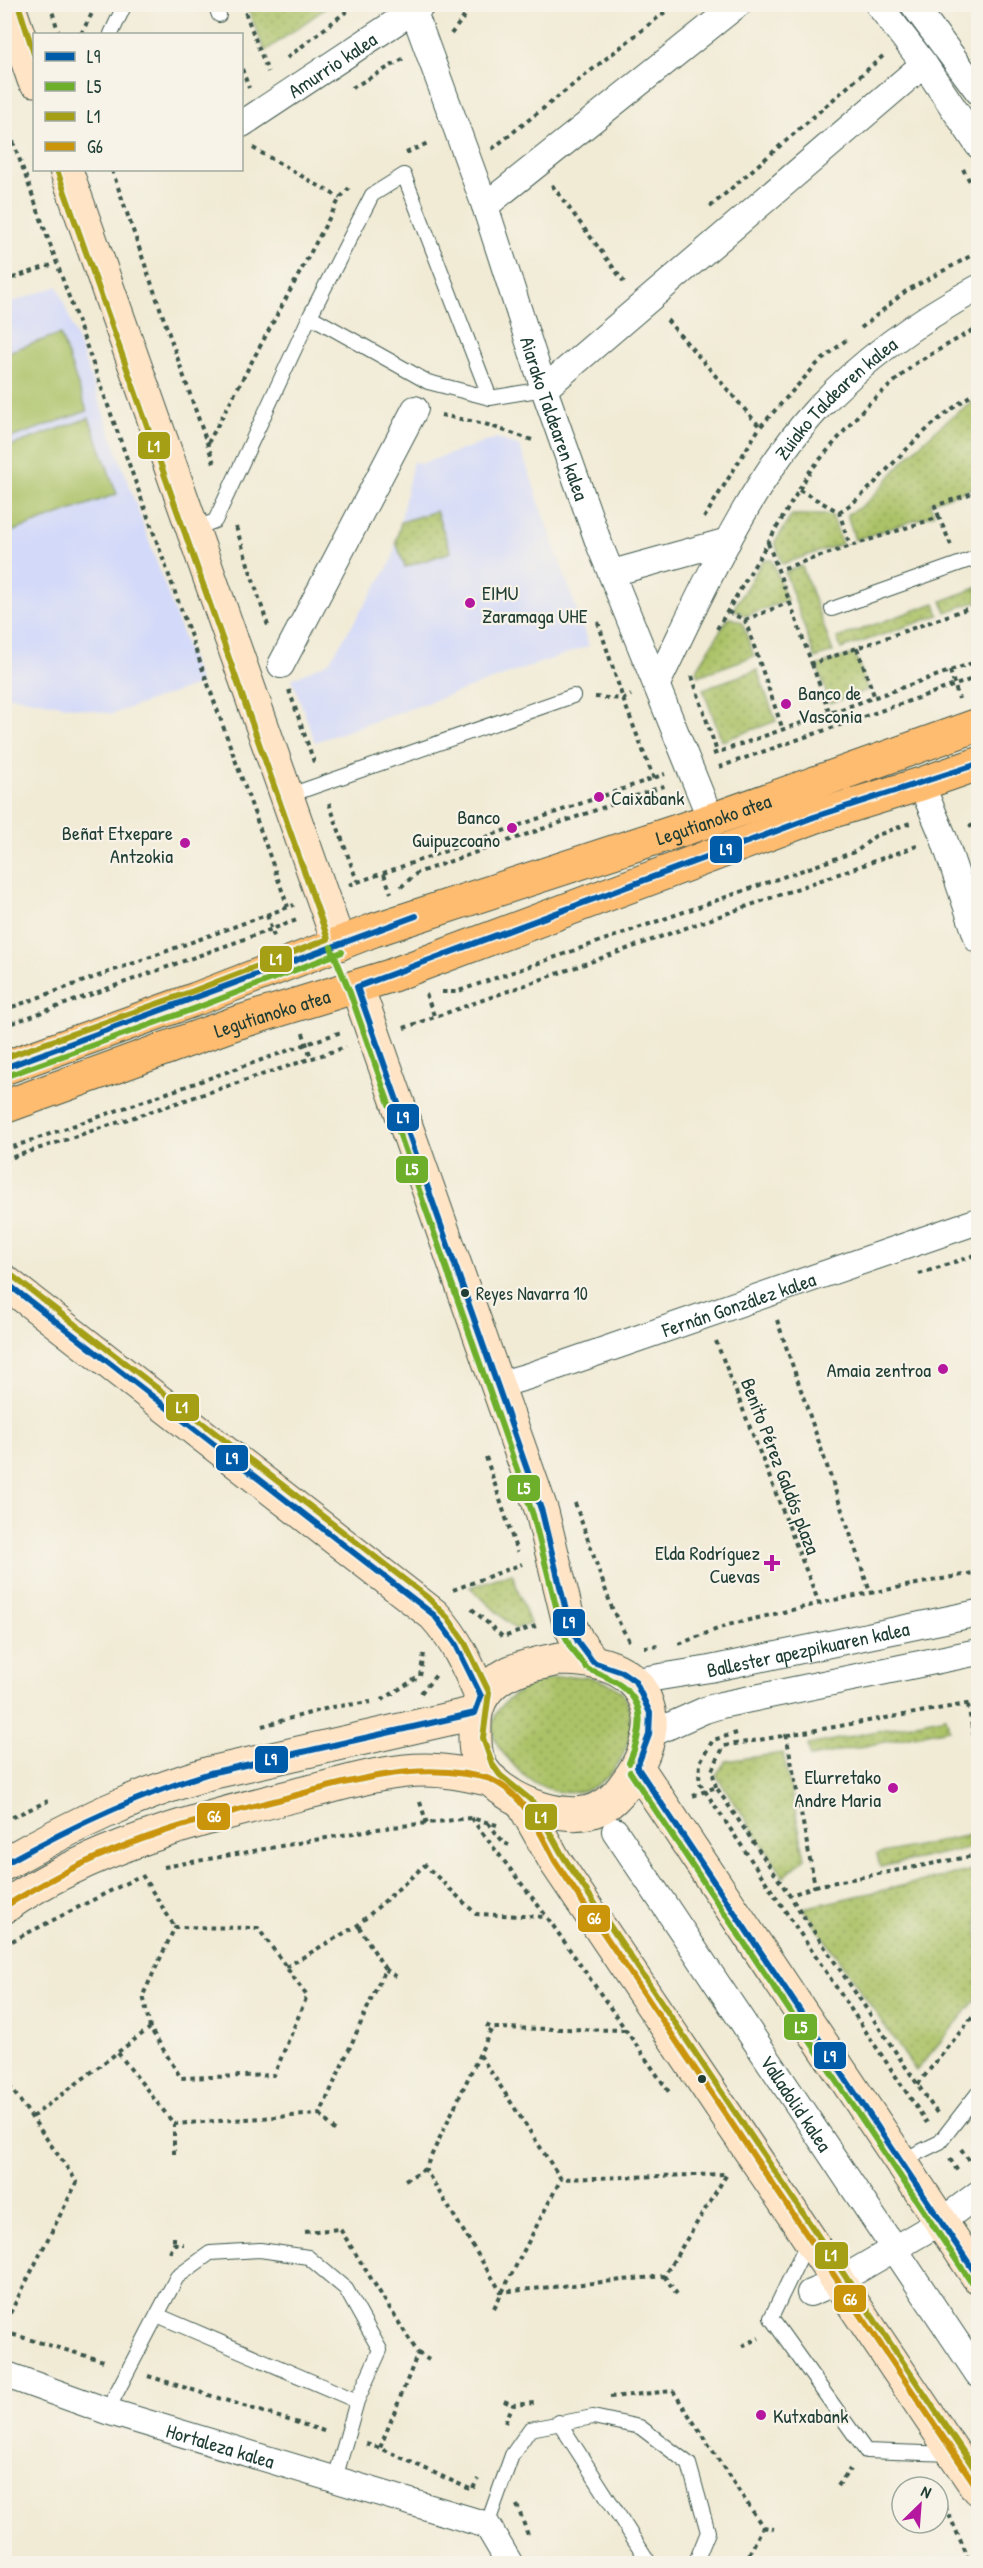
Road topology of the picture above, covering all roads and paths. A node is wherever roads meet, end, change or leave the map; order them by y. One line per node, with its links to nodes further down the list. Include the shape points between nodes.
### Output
1 (8, 4): 22 (main road)
2 (50, 4): 12 (path)
3 (97, 4): 13 (path)
4 (125, 4): 14 (lane)
5 (242, 4): 21 (path)
6 (356, 4): 16 (path)
7 (675, 4): 31 (path)
8 (738, 4): 38 (street)
9 (878, 4): 17 (street)
10 (913, 4): 25 (street)
11 (418, 8): 28 (street, Amurrio kalea); 38 (street, Aiarako Taldearen kalea)
12 (59, 33)
13 (82, 33)
14 (111, 33)
15 (886, 54): 39 (path)
16 (286, 59)
17 (924, 64): 30 (street); 47 (street)
18 (277, 65): 21 (path)
19 (408, 69): 26 (path, via 404,59)
20 (243, 72): 24 (path, via 250,89)
21 (268, 72): 23 (path)
22 (33, 77)
23 (262, 78)
24 (256, 83)
25 (978, 91)
26 (342, 93)
27 (4, 116): 40 (path)
28 (251, 132): 37 (path, via 250,146)
29 (427, 133): 32 (path, via 431,144)
30 (978, 145)
31 (488, 152)
32 (400, 156)
33 (66, 171): 59 (main road)
34 (112, 171): 53 (path)
35 (548, 180): 43 (path, via 624,282)
36 (354, 183): 37 (path)
37 (339, 198): 53 (path)
38 (485, 206): 47 (street, Aiarako Taldearen kalea)
39 (705, 211)
40 (57, 263): 41 (path); 94 (path)
41 (4, 281)
42 (978, 288): 60 (street, Zuiako Taldearen kalea, via 940,309 865,364 817,409 777,461)
43 (615, 289)
44 (310, 316): 49 (lane, via 428,382); 49 (lane, via 372,195 404,174); 56 (lane)
45 (665, 317): 51 (path)
46 (978, 327): 54 (path, via 916,363 865,407 810,471)
47 (544, 389): 49 (lane); 65 (street, Aiarako Taldearen kalea)
48 (978, 391): 57 (path, via 950,409 861,499)
49 (490, 398)
50 (415, 409): 52 (path, via 485,424); 75 (street)
51 (760, 427)
52 (541, 443)
53 (207, 444): 56 (path)
54 (799, 490): 57 (path); 61 (path)
55 (978, 491): 58 (path, via 935,506)
56 (226, 497): 59 (lane, via 214,521); 75 (path)
57 (839, 512): 62 (path)
58 (939, 517)
59 (193, 529): 89 (main road)
60 (728, 541): 65 (street); 77 (street, Zuiako Taldearen kalea)
61 (768, 542): 64 (path); 68 (path)
62 (850, 546)
63 (978, 557): 67 (lane)
64 (778, 570)
65 (612, 573): 77 (street, Aiarako Taldearen kalea)
66 (790, 602): 70 (path)
67 (832, 609)
68 (728, 612): 70 (path); 71 (path)
69 (595, 613): 80 (path)
70 (745, 620): 83 (path)
71 (715, 632)
72 (857, 648): 79 (path)
73 (978, 661): 79 (path)
74 (812, 664): 81 (path)
75 (281, 665)
76 (691, 673): 84 (path)
77 (657, 684): 80 (path); 86 (street, Aiarako Taldearen kalea)
78 (573, 696): 80 (path); 89 (lane)
79 (875, 698): 81 (path)
80 (623, 699): 87 (path)
81 (830, 714): 83 (path)
82 (978, 725): 90 (main road, Legutianoko atea)
83 (783, 730): 84 (path)
84 (717, 752): 86 (path)
85 (978, 764): 88 (main road, Legutianoko atea)
86 (688, 765): 87 (path); 90 (street, Aiarako Taldearen kalea)
87 (654, 779): 93 (path)
88 (921, 784): 92 (street); 97 (main road, Legutianoko atea, via 814,817)
89 (286, 797): 93 (main road)
90 (711, 820): 96 (main road, Legutianoko atea)
91 (978, 823): 92 (path)
92 (938, 826): 95 (street); 98 (path, via 875,836 857,851 735,894 456,992 433,991); 101 (path)
93 (323, 902): 94 (path); 96 (main road); 100 (path)
94 (288, 907): 99 (path)
95 (978, 940)
96 (339, 944): 97 (main road); 104 (main road, Legutianoko atea)
97 (357, 987): 102 (main road); 105 (main road, Legutianoko atea, via 233,1024)
98 (417, 997)
99 (4, 1010)
100 (4, 1026)
101 (405, 1028): 102 (path); 103 (path)
102 (372, 1030): 106 (path); 107 (path); 112 (main road)
103 (409, 1039)
104 (4, 1068)
105 (4, 1107)
106 (5, 1149): 107 (path)
107 (6, 1160)
108 (978, 1221): 112 (street, Fernán González kalea)
109 (4, 1281): 133 (main road, via 434,1615 465,1658)
110 (777, 1320): 118 (path)
111 (716, 1341): 120 (path, Benito Pérez Galdós plaza)
112 (498, 1385): 130 (main road, via 542,1512 569,1623)
113 (484, 1452): 116 (path)
114 (572, 1495): 128 (path, via 613,1611)
115 (978, 1572): 118 (path)
116 (524, 1575)
117 (452, 1590): 119 (path)
118 (870, 1593): 120 (path)
119 (461, 1598)
120 (819, 1603): 125 (path, via 728,1625)
121 (469, 1606): 123 (path, via 503,1637 542,1624)
122 (978, 1613): 131 (street, Ballester apezpikuaren kalea)
123 (539, 1614)
124 (426, 1645): 135 (path, via 420,1676 382,1700 332,1707)
125 (671, 1645)
126 (662, 1646): 127 (path)
127 (643, 1647)
128 (632, 1648)
129 (978, 1652): 137 (street, Ballester apezpikuaren kalea, via 705,1710)
130 (593, 1662): 131 (main road); 133 (main road, via 559,1659 508,1674)
131 (635, 1681): 137 (main road, via 650,1713)
132 (978, 1702): 134 (path)
133 (478, 1704): 141 (main road, via 475,1748 481,1767); 151 (main road, via 168,1785 120,1804)
134 (968, 1705): 136 (path); 139 (path)
135 (261, 1726)
136 (786, 1734): 142 (path, via 724,1746 712,1770); 155 (path)
137 (649, 1736): 140 (main road)
138 (713, 1740): 143 (path, via 700,1762 699,1782)
139 (978, 1759)
140 (637, 1767): 145 (main road, via 621,1791 600,1808 563,1813); 146 (main road)
141 (492, 1780): 145 (main road); 157 (main road, via 453,1771 406,1771 198,1820 69,1870)
142 (716, 1787): 143 (path); 156 (path)
143 (704, 1791): 146 (path); 179 (path)
144 (52, 1800): 148 (path)
145 (522, 1802): 191 (main road, via 555,1861)
146 (664, 1808): 182 (main road)
147 (471, 1818): 152 (path, via 376,1829)
148 (4, 1821)
149 (615, 1831): 194 (street, Valladolid kalea)
150 (978, 1855): 155 (path)
151 (4, 1864)
152 (154, 1869)
153 (148, 1872): 154 (path)
154 (142, 1875): 160 (path); 161 (path)
155 (815, 1886): 156 (path)
156 (789, 1896): 173 (path)
157 (4, 1907)
158 (547, 1917): 159 (path, via 476,1914 425,1865)
159 (358, 1925): 162 (path); 163 (path)
160 (175, 1927): 162 (path, via 258,1928); 167 (path, via 143,1995)
161 (4, 1945)
162 (285, 1967): 167 (path, via 307,1996 274,2074 181,2078)
163 (385, 1969): 164 (path); 175 (path)
164 (397, 1977)
165 (978, 2010): 173 (path)
166 (486, 2025): 168 (path)
167 (150, 2028): 170 (path)
168 (492, 2028): 169 (path); 171 (path)
169 (626, 2030)
170 (118, 2053): 176 (path); 177 (path)
171 (480, 2054): 184 (path); 185 (path)
172 (4, 2078): 176 (path)
173 (918, 2084): 179 (path)
174 (978, 2093): 179 (lane)
175 (320, 2114): 177 (path); 178 (path)
176 (32, 2117): 203 (path, via 77,2182)
177 (174, 2124): 180 (path)
178 (338, 2133)
179 (944, 2136): 182 (lane); 183 (path); 187 (path)
180 (174, 2154)
181 (978, 2160): 183 (path)
182 (901, 2161): 188 (main road)
183 (974, 2166): 187 (path)
184 (425, 2169): 186 (path); 199 (path)
185 (561, 2179): 196 (path, via 727,2174); 199 (path)
186 (405, 2180)
187 (977, 2188): 188 (street)
188 (942, 2221): 194 (street); 197 (main road)
189 (304, 2232): 207 (path, via 340,2228)
190 (174, 2237): 193 (path)
191 (809, 2239): 198 (main road); 222 (lane, via 771,2318 866,2451)
192 (186, 2243): 193 (path)
193 (174, 2244): 195 (path)
194 (894, 2249): 198 (street); 211 (street, Valladolid kalea)
195 (169, 2254)
196 (664, 2276): 199 (path); 200 (path)
197 (978, 2277)
198 (824, 2288): 222 (main road)
199 (501, 2292): 201 (path)
200 (677, 2294)
201 (494, 2308)
202 (158, 2314): 209 (lane); 213 (lane); 213 (lane, via 177,2277 210,2253 260,2250 308,2257 346,2289 380,2350)
203 (4, 2325)
204 (4, 2332): 209 (path)
205 (759, 2338): 206 (path)
206 (742, 2346)
207 (418, 2353): 208 (path); 221 (path)
208 (429, 2360)
209 (129, 2370): 217 (lane); 220 (path)
210 (4, 2374): 217 (street, Hortaleza kalea)
211 (978, 2374)
212 (604, 2397): 230 (path, via 675,2390)
213 (357, 2401): 220 (lane)
214 (504, 2401): 216 (path)
215 (536, 2403): 216 (path)
216 (513, 2405): 219 (path)
217 (107, 2411): 225 (street, Hortaleza kalea)
218 (559, 2422): 229 (lane, via 530,2429 512,2455); 234 (lane); 235 (lane, via 592,2417 640,2427 689,2463 708,2532)
219 (503, 2426)
220 (346, 2438): 221 (path); 225 (lane)
221 (380, 2448): 223 (path, via 472,2490)
222 (954, 2454): 227 (main road)
223 (483, 2469)
224 (850, 2469): 226 (path)
225 (335, 2479): 229 (street, Hortaleza kalea)
226 (838, 2486)
227 (978, 2489)
228 (950, 2517): 232 (path)
229 (487, 2525): 233 (street)
230 (763, 2527): 231 (path); 236 (path)
231 (774, 2529)
232 (970, 2562): 237 (path)
233 (510, 2564)
234 (650, 2564)
235 (695, 2564)
236 (744, 2564)
237 (941, 2564)

